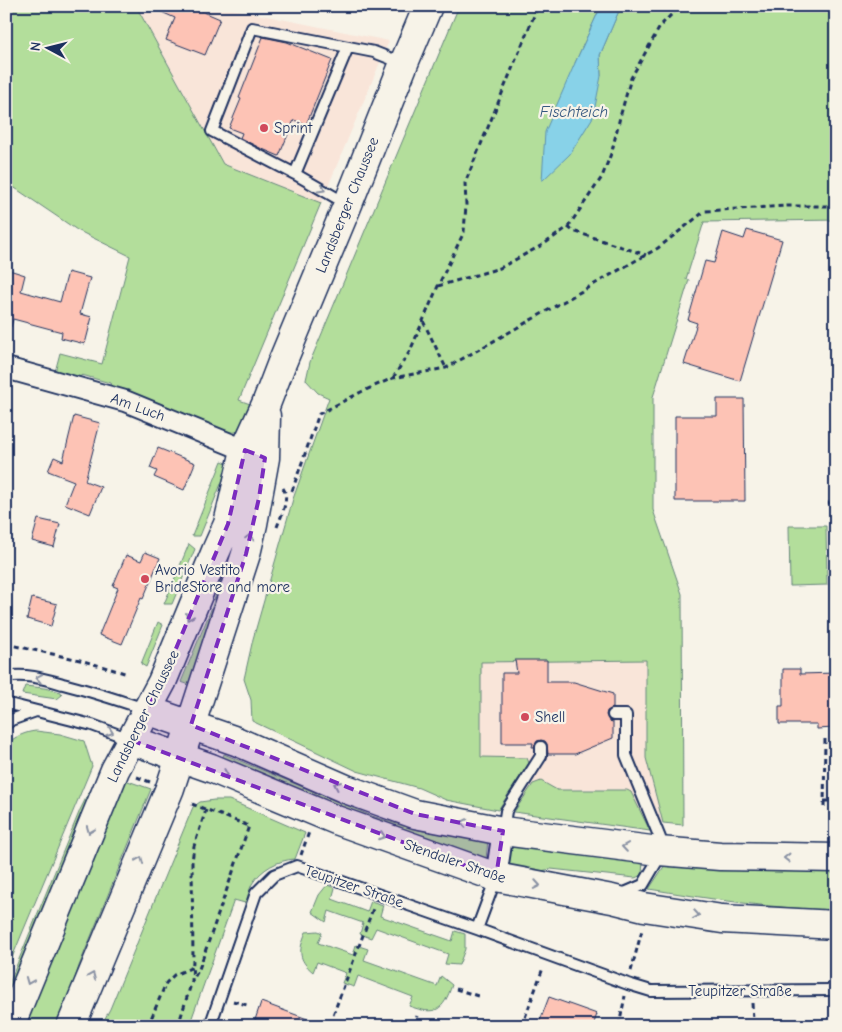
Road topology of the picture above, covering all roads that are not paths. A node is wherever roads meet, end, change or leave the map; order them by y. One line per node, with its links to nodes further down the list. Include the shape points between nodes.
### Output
1 (428, 6): 3 (main road, Landsberger Chaussee)
2 (348, 46): 3 (lane); 4 (lane); 4 (lane, via 252,28 212,131)
3 (404, 64): 5 (main road, Landsberger Chaussee)
4 (295, 174): 5 (lane, one-way to 5)
5 (348, 204): 7 (main road, Landsberger Chaussee, via 266,404)
6 (6, 368): 7 (street, Am Luch, via 125,401)
7 (255, 454): 11 (main road, Landsberger Chaussee, one-way to 11, via 162,682); 14 (main road, Landsberger Chaussee, one-way to 7, via 246,554 259,498)
8 (6, 677): 11 (lane, one-way to 8, via 37,677)
9 (6, 705): 10 (lane)
10 (37, 710): 13 (lane); 15 (lane, one-way to 15)
11 (155, 713): 14 (main road, Stendaler Straße); 15 (main road, Landsberger Chaussee)
12 (613, 715): 19 (lane, via 626,715 626,755 660,838)
13 (6, 724)
14 (191, 725): 17 (main road, Landsberger Chaussee); 18 (main road, Stendaler Straße, one-way to 14, via 415,814)
15 (140, 743): 17 (main road, Stendaler Straße); 26 (main road, Landsberger Chaussee, one-way to 26, via 115,770)
16 (541, 747): 18 (lane, via 541,756 506,811)
17 (180, 757): 21 (main road, Stendaler Straße, one-way to 21, via 336,820); 27 (main road, Landsberger Chaussee, one-way to 17)
18 (503, 831): 19 (main road, Stendaler Straße, one-way to 18); 21 (street)
19 (659, 852): 20 (main road, Stendaler Straße, one-way to 19); 22 (lane, via 643,885)
20 (836, 858)
21 (496, 877): 22 (main road, Stendaler Straße, one-way to 22); 24 (lane)
22 (612, 899): 23 (main road, Stendaler Straße, one-way to 23, via 722,919)
23 (836, 925)
24 (477, 929): 25 (lane, Teupitzer Straße, via 651,991); 28 (lane, Teupitzer Straße, via 297,866 274,875 256,892)
25 (834, 990)
26 (10, 1026)
27 (71, 1026)
28 (210, 1026)

